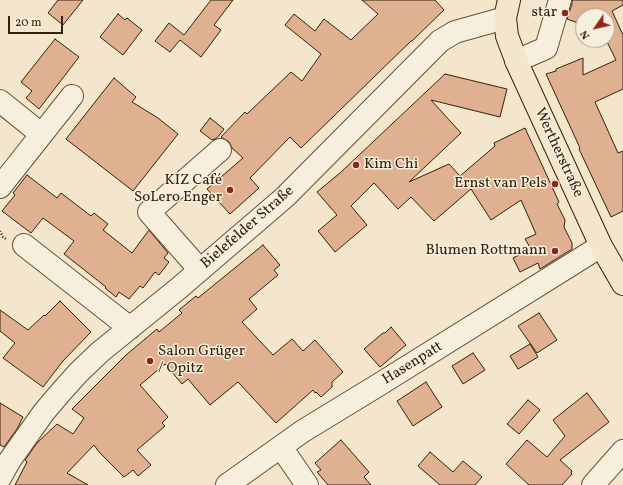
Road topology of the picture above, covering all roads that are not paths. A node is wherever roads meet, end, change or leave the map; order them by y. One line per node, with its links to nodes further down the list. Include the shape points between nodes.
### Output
1 (560, 0): 3 (street, via 546,48)
2 (507, 9): 3 (main road, Wertherstraße, via 507,36); 11 (street, Bielefelder Straße, via 455,32 440,42 285,197)
3 (516, 61): 10 (main road, Wertherstraße)
4 (72, 96): 6 (street)
5 (0, 101): 6 (street)
6 (41, 134): 8 (street)
7 (220, 150): 11 (street, via 149,212)
8 (0, 186)
9 (24, 245): 13 (street)
10 (601, 246): 12 (main road, Wertherstraße); 14 (street, Hasenpatt)
11 (200, 270): 13 (street, Bielefelder Straße)
12 (623, 284)
13 (130, 328): 16 (street, Bielefelder Straße, via 65,386)
14 (280, 447): 17 (street, Hasenpatt); 18 (street)
15 (623, 451): 19 (street)
16 (3, 464)
17 (227, 485)
18 (307, 485)
19 (593, 485)

